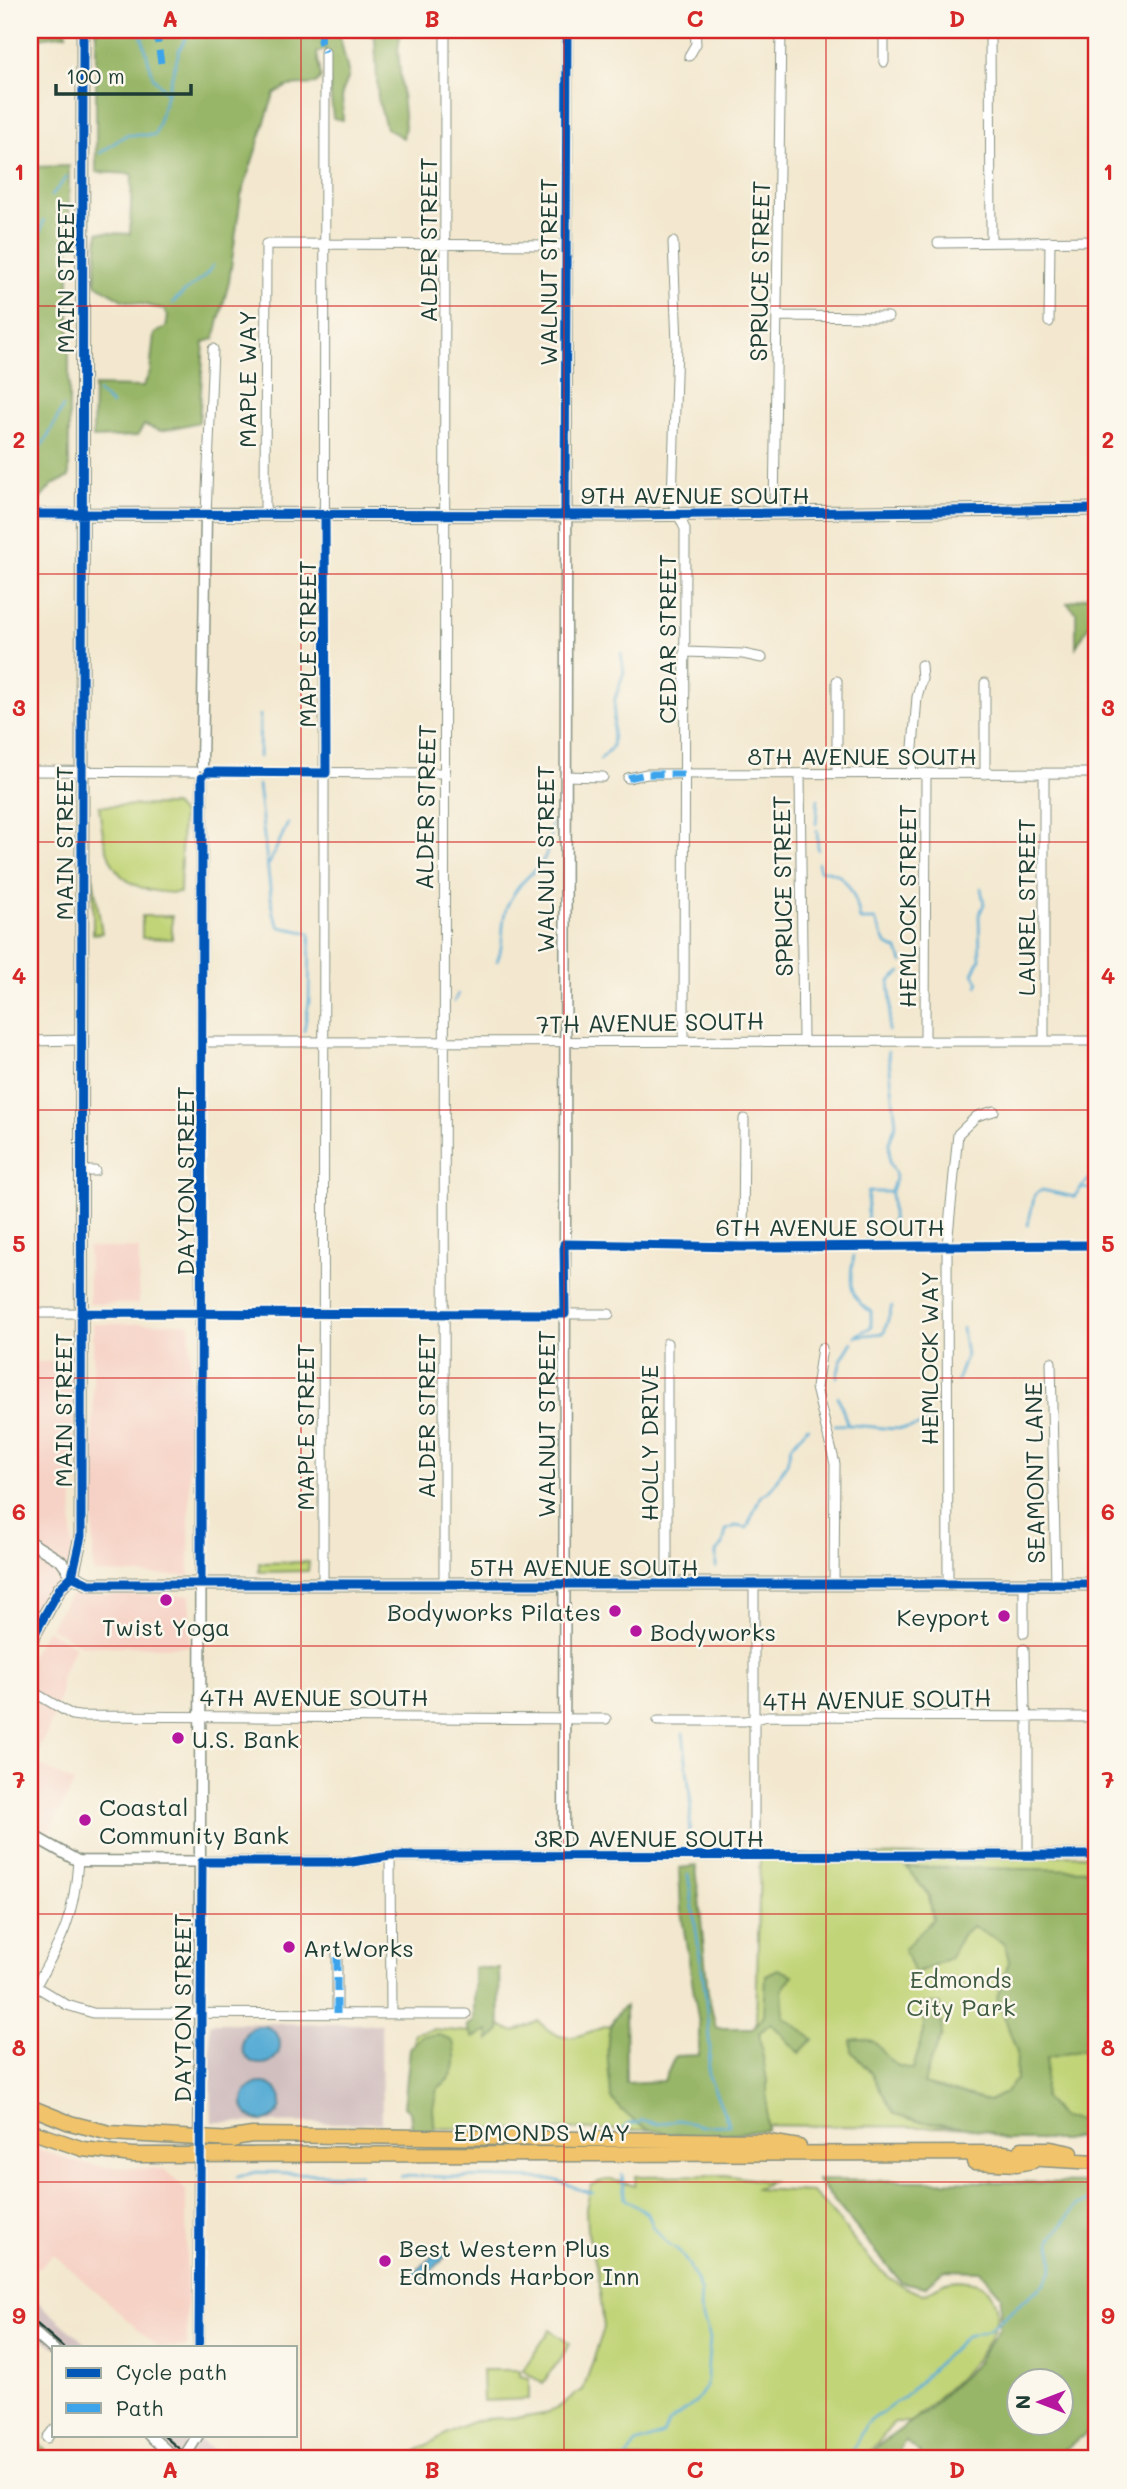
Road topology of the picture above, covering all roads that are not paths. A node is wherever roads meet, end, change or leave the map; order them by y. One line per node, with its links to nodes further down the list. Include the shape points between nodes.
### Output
1 (83, 30): 27 (main road, MAIN STREET)
2 (445, 30): 17 (street, ALDER STREET)
3 (567, 30): 18 (street, WALNUT STREET)
4 (695, 30): 9 (street, via 696,44)
5 (780, 30): 19 (street, SPRUCE STREET)
6 (884, 30): 10 (street)
7 (990, 30): 11 (street)
8 (325, 52): 15 (street, MAPLE STREET)
9 (689, 56)
10 (884, 62)
11 (991, 241): 12 (street); 16 (street)
12 (1050, 241): 13 (street); 21 (street)
13 (1097, 241)
14 (673, 242): 31 (street, CEDAR STREET, via 677,344 672,501)
15 (326, 243): 17 (street); 28 (street, MAPLE WAY, via 266,244); 29 (street, MAPLE STREET)
16 (937, 243)
17 (447, 245): 18 (street); 30 (street, ALDER STREET)
18 (566, 245): 32 (street, WALNUT STREET)
19 (778, 316): 20 (street); 25 (street, SPRUCE STREET)
20 (888, 317)
21 (1049, 321)
22 (213, 349): 24 (street, DAYTON STREET)
23 (1097, 509): 25 (main road, 9TH AVENUE SOUTH)
24 (206, 513): 27 (main road, 9TH AVENUE SOUTH); 28 (main road, 9TH AVENUE SOUTH); 40 (street, DAYTON STREET)
25 (774, 513): 31 (main road, 9TH AVENUE SOUTH)
26 (30, 514): 27 (street)
27 (84, 514): 39 (main road, MAIN STREET)
28 (265, 514): 29 (main road, 9TH AVENUE SOUTH)
29 (325, 514): 30 (main road, 9TH AVENUE SOUTH); 41 (street, MAPLE STREET)
30 (447, 514): 32 (main road, 9TH AVENUE SOUTH); 42 (street, ALDER STREET)
31 (678, 514): 32 (main road, 9TH AVENUE SOUTH); 33 (street, CEDAR STREET, via 685,529)
32 (565, 515): 51 (street, WALNUT STREET)
33 (686, 652): 34 (street); 50 (street, CEDAR STREET)
34 (762, 658)
35 (921, 665): 46 (street)
36 (837, 681): 45 (street)
37 (985, 683): 47 (street)
38 (30, 771): 39 (street)
39 (83, 772): 40 (street); 55 (main road, MAIN STREET)
40 (202, 772): 41 (street); 62 (street, DAYTON STREET)
41 (326, 773): 42 (street); 63 (street, MAPLE STREET)
42 (444, 773): 59 (street, ALDER STREET)
43 (926, 773): 46 (street, 8TH AVENUE SOUTH); 47 (street, 8TH AVENUE SOUTH); 57 (street, HEMLOCK STREET)
44 (800, 774): 45 (street, 8TH AVENUE SOUTH); 50 (street, 8TH AVENUE SOUTH); 54 (street, SPRUCE STREET)
45 (837, 774): 46 (street, 8TH AVENUE SOUTH)
46 (912, 774)
47 (985, 774): 48 (street, 8TH AVENUE SOUTH)
48 (1044, 774): 49 (street, 8TH AVENUE SOUTH); 60 (street, LAUREL STREET)
49 (1097, 774)
50 (685, 775): 53 (street, 8TH AVENUE SOUTH); 56 (street, CEDAR STREET)
51 (565, 776): 52 (street); 64 (street, WALNUT STREET)
52 (603, 777)
53 (628, 778)
54 (803, 1039): 56 (street, 7TH AVENUE SOUTH); 57 (street, 7TH AVENUE SOUTH)
55 (80, 1040): 58 (street); 67 (main road, MAIN STREET)
56 (684, 1040): 64 (street, 7TH AVENUE SOUTH)
57 (925, 1040): 60 (street, 7TH AVENUE SOUTH)
58 (30, 1041)
59 (442, 1041): 63 (street, 7TH AVENUE SOUTH); 64 (street, 7TH AVENUE SOUTH); 73 (street, ALDER STREET)
60 (1044, 1041): 61 (street, 7TH AVENUE SOUTH)
61 (1097, 1041)
62 (204, 1042): 63 (street, 7TH AVENUE SOUTH); 76 (street, DAYTON STREET)
63 (324, 1042): 77 (street, MAPLE STREET)
64 (566, 1042): 69 (street, WALNUT STREET)
65 (994, 1111): 70 (street, HEMLOCK WAY, via 977,1116 958,1134)
66 (744, 1119): 72 (street)
67 (82, 1171): 68 (street); 75 (main road, MAIN STREET)
68 (95, 1171)
69 (564, 1244): 72 (street, 6TH AVENUE SOUTH); 78 (street, WALNUT STREET)
70 (947, 1245): 71 (street, 6TH AVENUE SOUTH); 72 (street, 6TH AVENUE SOUTH); 88 (street, HEMLOCK WAY)
71 (1097, 1245)
72 (743, 1247)
73 (444, 1312): 77 (street); 78 (street); 92 (street, ALDER STREET)
74 (30, 1313): 75 (street)
75 (81, 1313): 76 (street); 84 (main road, MAIN STREET, via 81,1536)
76 (203, 1313): 77 (street); 85 (street, DAYTON STREET)
77 (324, 1313): 86 (street, MAPLE STREET)
78 (565, 1314): 79 (street); 93 (street, WALNUT STREET)
79 (609, 1314)
80 (667, 1343): 94 (street, HOLLY DRIVE)
81 (822, 1348): 87 (street, via 817,1388 835,1464)
82 (1051, 1362): 90 (street, SEAMONT LANE)
83 (30, 1542): 84 (street, via 61,1561)
84 (72, 1576): 85 (main road, 5TH AVENUE SOUTH, via 89,1584); 97 (main road, MAIN STREET, via 60,1588)
85 (201, 1584): 86 (main road, 5TH AVENUE SOUTH); 100 (street, DAYTON STREET)
86 (323, 1584): 92 (main road, 5TH AVENUE SOUTH)
87 (834, 1584): 88 (main road, 5TH AVENUE SOUTH); 95 (main road, 5TH AVENUE SOUTH)
88 (948, 1584): 89 (main road, 5TH AVENUE SOUTH)
89 (1024, 1584): 90 (main road, 5TH AVENUE SOUTH); 96 (street)
90 (1056, 1584): 91 (main road, 5TH AVENUE SOUTH)
91 (1097, 1584)
92 (443, 1585): 93 (main road, 5TH AVENUE SOUTH)
93 (564, 1585): 94 (main road, 5TH AVENUE SOUTH); 103 (street, WALNUT STREET)
94 (667, 1585): 95 (main road, 5TH AVENUE SOUTH)
95 (754, 1585): 105 (street)
96 (1024, 1633)
97 (30, 1642)
98 (1024, 1649): 101 (street)
99 (30, 1690): 100 (street, 4TH AVENUE SOUTH, via 72,1715)
100 (201, 1715): 103 (street, 4TH AVENUE SOUTH); 114 (street, DAYTON STREET)
101 (1028, 1717): 102 (street, 4TH AVENUE SOUTH); 105 (street, 4TH AVENUE SOUTH); 108 (street)
102 (1097, 1717)
103 (563, 1718): 104 (street, 4TH AVENUE SOUTH); 112 (street, WALNUT STREET)
104 (606, 1719)
105 (755, 1719): 106 (street, 4TH AVENUE SOUTH); 109 (street)
106 (658, 1721)
107 (30, 1835): 113 (street, 3RD AVENUE SOUTH)
108 (1028, 1854): 109 (street, 3RD AVENUE SOUTH); 110 (street, 3RD AVENUE SOUTH)
109 (754, 1855): 112 (street, 3RD AVENUE SOUTH)
110 (1097, 1855)
111 (390, 1856): 112 (street, 3RD AVENUE SOUTH); 114 (street, 3RD AVENUE SOUTH, via 352,1862); 120 (street)
112 (564, 1856)
113 (78, 1861): 114 (street, 3RD AVENUE SOUTH); 116 (street, via 67,1929)
114 (202, 1862): 118 (street, DAYTON STREET)
115 (337, 1952): 119 (street)
116 (32, 1985): 117 (street); 118 (street, via 67,2005 93,2012)
117 (30, 1996)
118 (200, 2012): 119 (street); 125 (street, DAYTON STREET)
119 (337, 2013): 120 (street)
120 (391, 2014): 121 (street)
121 (466, 2014)
122 (30, 2107): 123 (main road)
123 (70, 2123): 124 (main road); 125 (main road, via 130,2136)
124 (30, 2131): 126 (main road, EDMONDS WAY, via 109,2153)
125 (200, 2138): 126 (street, DAYTON STREET); 127 (main road, via 763,2141 797,2147 1051,2149)
126 (199, 2154): 127 (main road, EDMONDS WAY, via 886,2155 905,2161 1017,2164 1042,2159); 129 (street, DAYTON STREET)
127 (1097, 2160)
128 (30, 2329): 130 (street)
129 (199, 2346)
130 (52, 2348)
131 (52, 2432): 134 (street)
132 (150, 2436): 135 (street)
133 (197, 2436): 136 (street)
134 (47, 2438)
135 (176, 2459)
136 (183, 2459)

